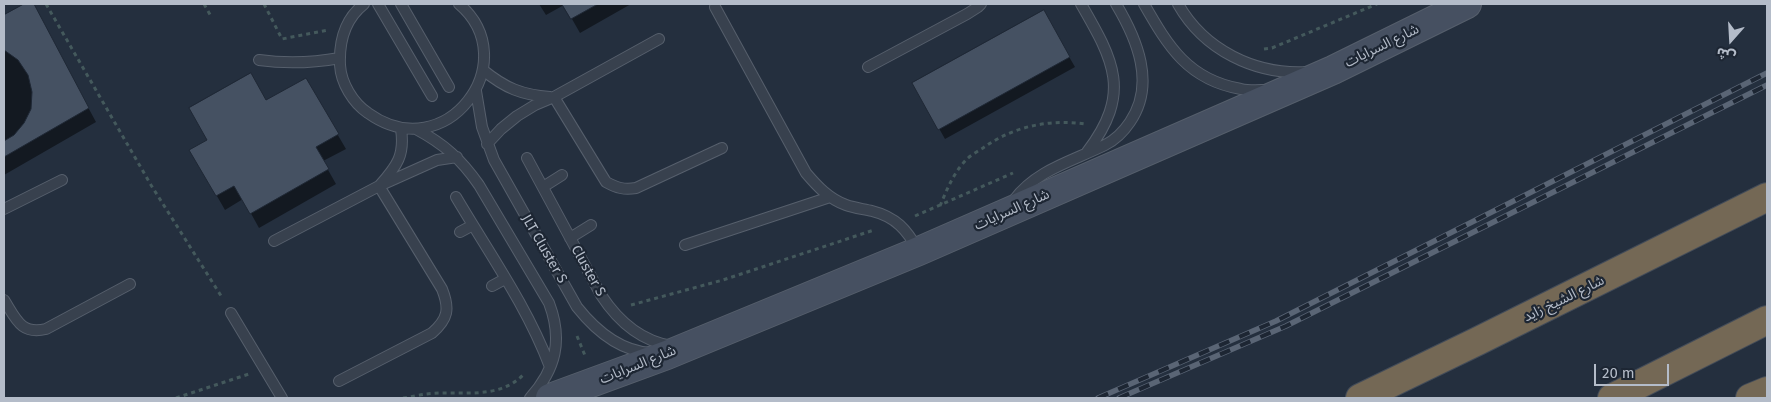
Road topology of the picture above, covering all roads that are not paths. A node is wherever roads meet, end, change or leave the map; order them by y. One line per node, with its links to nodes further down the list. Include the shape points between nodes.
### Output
1 (364, 4): 13 (lane, JLT Cluster S, via 346,27)
2 (378, 4): 21 (lane)
3 (401, 4): 19 (lane)
4 (459, 4): 16 (lane, JLT Cluster S, via 467,10 478,28 484,49)
5 (981, 4): 15 (lane)
6 (1081, 4): 27 (lane, via 1105,46 1112,70 1114,96 1109,116)
7 (1116, 4): 27 (lane, via 1136,42 1143,90 1137,112 1124,131 1106,145)
8 (1144, 4): 18 (lane, via 1181,60 1209,79 1241,89 1266,90)
9 (1178, 4): 17 (lane, via 1201,34 1229,55 1261,68 1296,72)
10 (1467, 4): 17 (main road, شارع السرايات)
11 (715, 7): 34 (lane, via 806,173)
12 (659, 39): 22 (lane)
13 (340, 58): 14 (lane, via 300,64); 23 (lane, JLT Cluster S, via 340,70 348,91 361,109 380,122)
14 (259, 60)
15 (868, 68)
16 (483, 70): 20 (lane, JLT Cluster S); 22 (lane, via 516,91)
17 (1333, 70): 18 (main road, شارع السرايات)
18 (1307, 81): 38 (main road, شارع السرايات)
19 (449, 87)
20 (476, 91): 24 (lane, JLT Cluster S, via 461,110 440,123); 25 (lane, JLT Cluster S)
21 (432, 96)
22 (554, 97): 25 (lane, via 517,116); 26 (lane, via 606,182 615,188 636,188)
23 (401, 129): 24 (lane, JLT Cluster S); 32 (lane, via 403,144 399,159)
24 (416, 129): 28 (lane, JLT Cluster S)
25 (487, 144): 52 (lane, JLT Cluster S, via 570,295 590,324 626,347 646,353)
26 (722, 148)
27 (1086, 152): 38 (lane, via 1035,178)
28 (457, 157): 32 (lane, via 437,160); 53 (lane, JLT Cluster S, via 479,185 549,303 557,338)
29 (527, 158): 33 (lane, Cluster S)
30 (562, 175): 33 (lane)
31 (62, 180): 37 (lane)
32 (379, 186): 43 (lane); 54 (lane, via 442,289 447,301 446,313 432,333)
33 (543, 187): 42 (lane, Cluster S)
34 (830, 196): 44 (lane); 45 (lane, via 844,205 885,215 897,222 909,232)
35 (456, 197): 39 (lane)
36 (1767, 197): 59 (highway, شارع الشيخ زايد)
37 (4, 209)
38 (1004, 214): 45 (main road, شارع السرايات)
39 (473, 225): 41 (lane); 46 (lane)
40 (591, 225): 42 (lane)
41 (460, 232)
42 (570, 238): 52 (lane, Cluster S, via 611,310 643,337)
43 (274, 242)
44 (685, 245)
45 (919, 251): 52 (main road, شارع السرايات)
46 (505, 280): 48 (lane); 53 (lane, via 535,330)
47 (130, 284): 49 (lane, via 35,332 25,329 17,321)
48 (492, 286)
49 (4, 300)
50 (231, 313): 56 (lane)
51 (1767, 320): 60 (highway)
52 (675, 351): 58 (main road, شارع السرايات)
53 (550, 367): 57 (lane, JLT Cluster S)
54 (339, 381)
55 (1767, 391): 61 (highway)
56 (282, 398)
57 (530, 398)
58 (550, 398)
59 (1360, 398)
60 (1612, 398)
61 (1750, 398)

